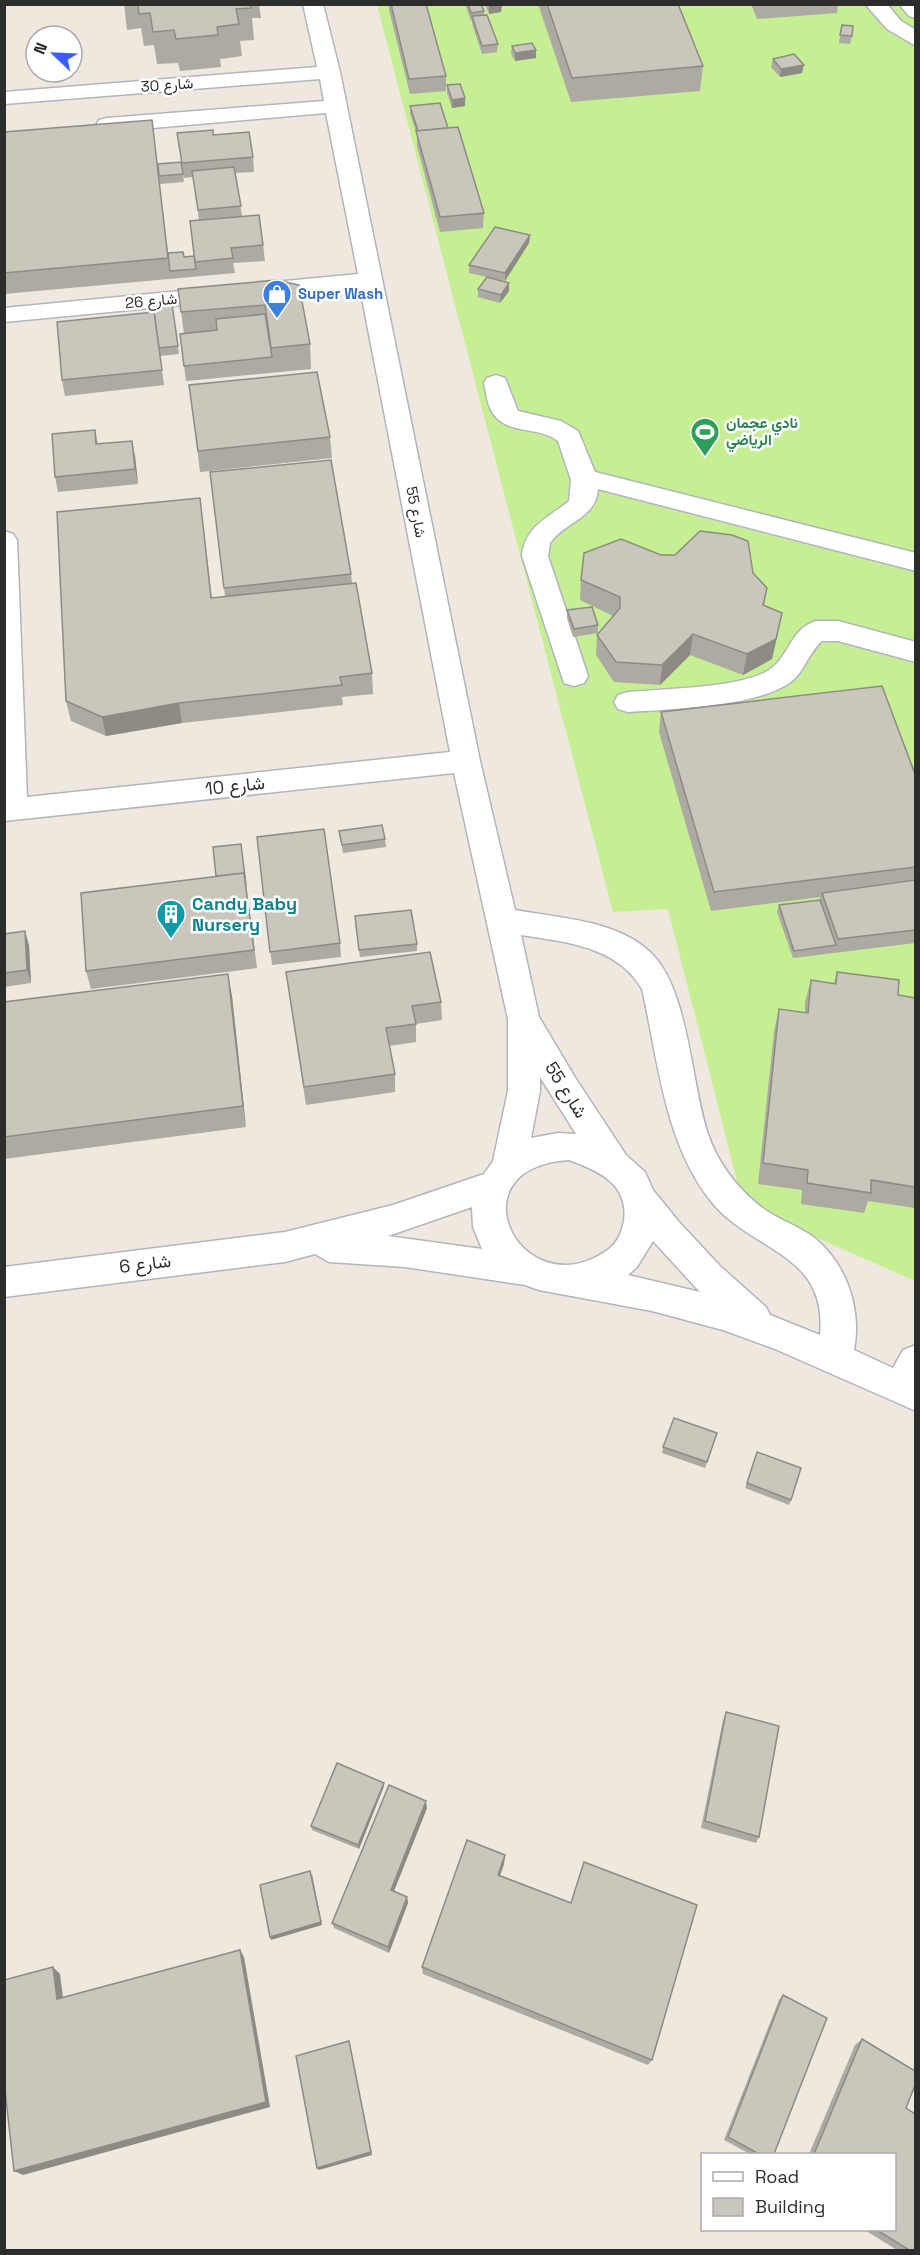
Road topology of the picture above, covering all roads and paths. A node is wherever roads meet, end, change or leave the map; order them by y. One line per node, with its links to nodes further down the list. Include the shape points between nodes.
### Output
1 (313, 4): 6 (street, شارع 55)
2 (875, 4): 5 (street)
3 (909, 4): 4 (street)
4 (915, 12)
5 (915, 40)
6 (329, 72): 7 (street, شارع 30); 8 (street, شارع 55)
7 (4, 98)
8 (336, 106): 9 (street); 10 (street, شارع 55)
9 (87, 127)
10 (370, 280): 11 (street, شارع 26); 19 (street, شارع 55)
11 (4, 315)
12 (496, 383): 13 (street, via 509,417 547,424 569,437)
13 (582, 477): 15 (street); 17 (street, via 585,496 580,505 547,527 534,546)
14 (4, 540): 20 (street)
15 (915, 562)
16 (915, 652): 18 (street, via 838,631 816,631 802,642 786,671 766,684)
17 (574, 676)
18 (628, 702)
19 (466, 761): 20 (street, شارع 10); 21 (street, شارع 55)
20 (9, 809)
21 (501, 920): 22 (street, شارع 55); 31 (street, via 600,939 620,947 649,972 658,988 691,1134 700,1156 727,1197 749,1217 801,1247 825,1275 840,1316 840,1338)
22 (524, 1018): 23 (street, شارع 55, via 564,1089); 24 (street, شارع 55, via 524,1091)
23 (612, 1160): 24 (street, via 581,1149 547,1147 526,1155); 25 (street, via 630,1178)
24 (501, 1176): 26 (street, شارع 6, via 393,1220); 27 (street, via 488,1208 491,1231 503,1253)
25 (641, 1200): 28 (street, via 643,1222 637,1243 622,1261 602,1274); 30 (street, via 711,1281)
26 (285, 1246): 27 (street, شارع 6, via 405,1252); 29 (street, شارع 6)
27 (524, 1270): 28 (street, via 550,1279)
28 (578, 1281): 30 (street, via 674,1300)
29 (4, 1282)
30 (770, 1330): 31 (street)
31 (834, 1359): 32 (street)
32 (910, 1382)

